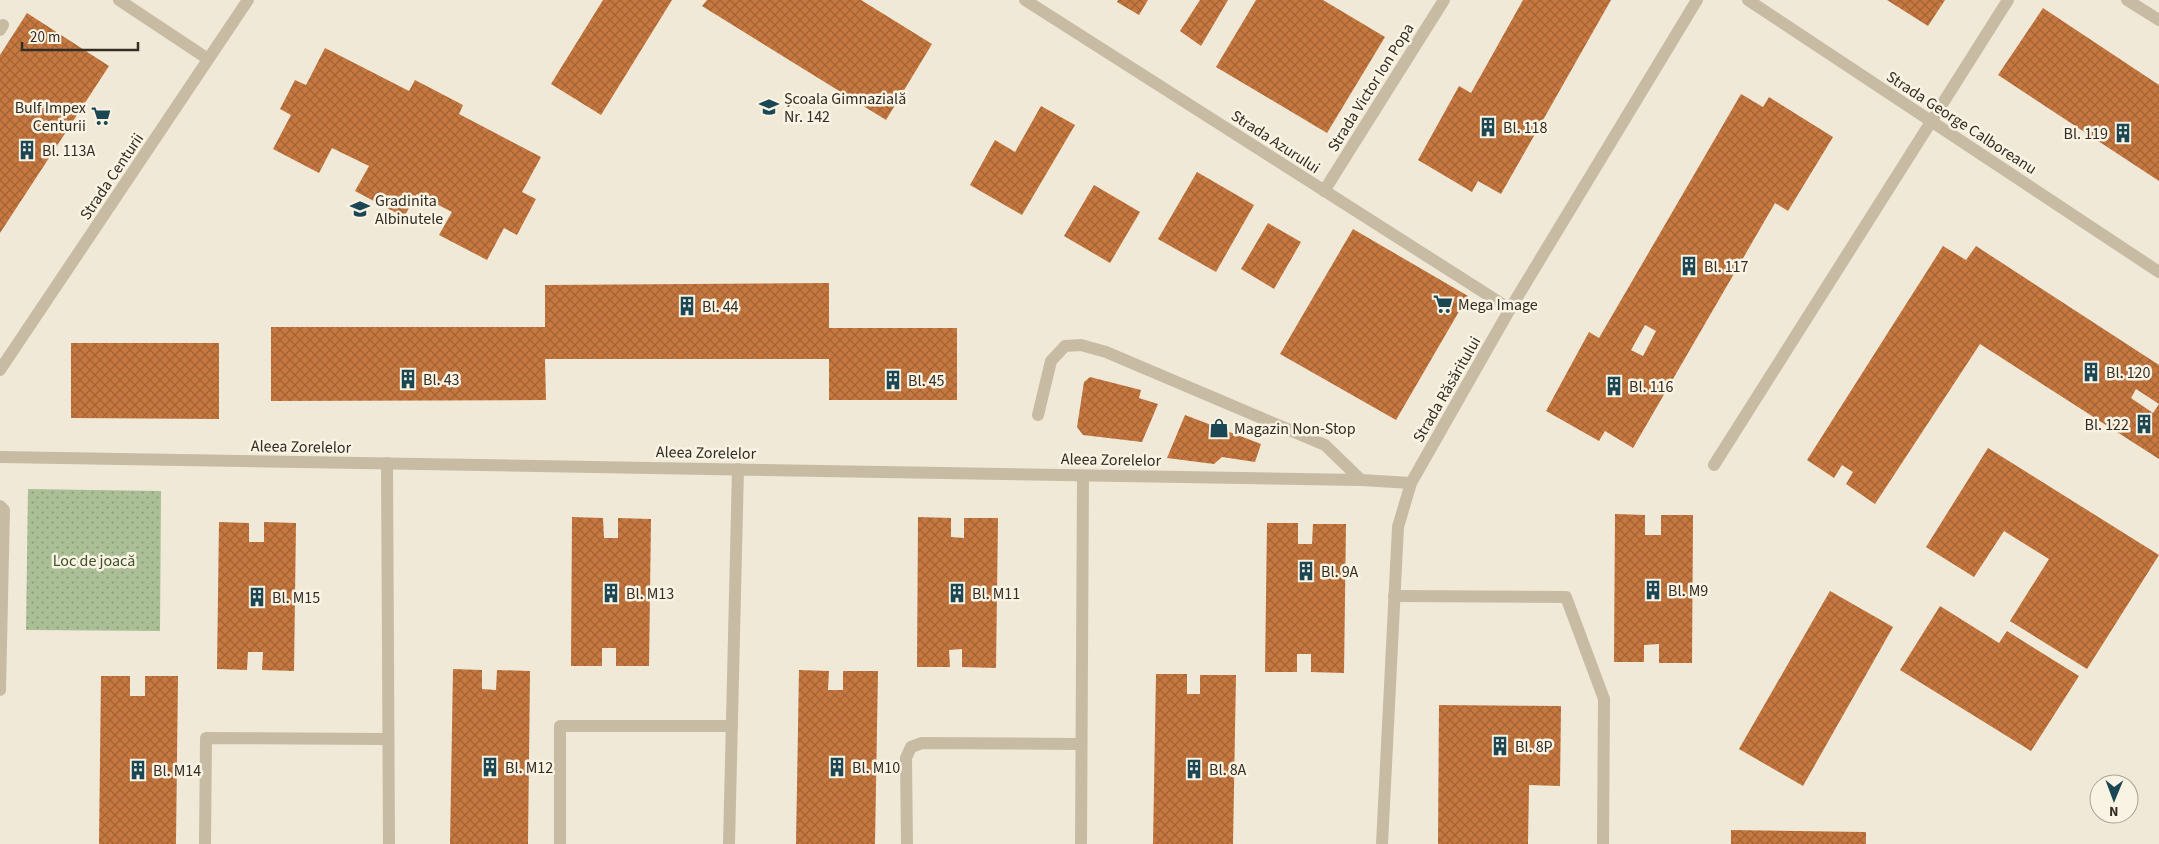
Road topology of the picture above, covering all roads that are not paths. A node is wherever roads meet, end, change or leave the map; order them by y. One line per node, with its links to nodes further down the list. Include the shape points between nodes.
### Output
1 (119, 0): 10 (street)
2 (248, 0): 10 (street, Strada Centurii)
3 (1025, 0): 12 (street, Strada Azurului)
4 (1444, 0): 12 (street, Strada Victor Ion Popa)
5 (1697, 0): 14 (street, Strada Răsăritului)
6 (1748, 0): 11 (street, Strada George Calboreanu)
7 (2008, 0): 11 (street)
8 (2127, 0): 9 (street)
9 (2159, 20)
10 (208, 59): 15 (street, Strada Centurii)
11 (1932, 122): 13 (street, Strada George Calboreanu); 19 (street)
12 (1324, 191): 14 (street, Strada Azurului)
13 (2159, 272)
14 (1510, 310): 23 (street, Strada Răsăritului)
15 (1, 366)
16 (1038, 415): 22 (street, via 1050,361 1065,346 1080,345 1106,352 1325,445)
17 (0, 457): 18 (street, Aleea Zorelelor)
18 (387, 464): 20 (street, Aleea Zorelelor); 28 (street)
19 (1714, 465)
20 (738, 469): 21 (street, Aleea Zorelelor); 27 (street)
21 (1083, 476): 22 (street, Aleea Zorelelor); 29 (street)
22 (1361, 480): 23 (street, Aleea Zorelelor)
23 (1411, 483): 25 (street, Strada Răsăritului, via 1398,527)
24 (0, 506): 26 (street, via 4,510)
25 (1394, 596): 36 (street, Strada Răsăritului); 37 (street, via 1566,597 1604,699)
26 (0, 690)
27 (732, 726): 32 (street, via 560,726); 33 (street)
28 (387, 739): 30 (street, via 206,738); 31 (street)
29 (1082, 744): 34 (street, via 922,743 912,747 906,758); 35 (street)
30 (205, 844)
31 (389, 844)
32 (560, 844)
33 (729, 844)
34 (907, 844)
35 (1081, 844)
36 (1382, 844)
37 (1603, 844)

